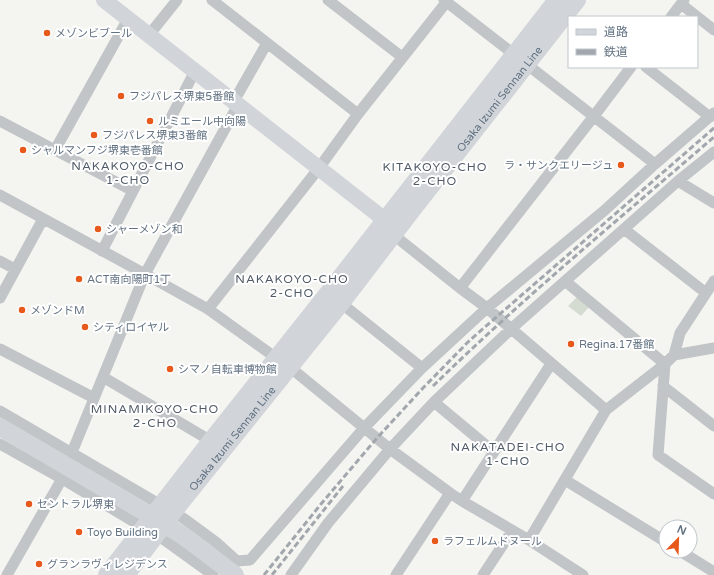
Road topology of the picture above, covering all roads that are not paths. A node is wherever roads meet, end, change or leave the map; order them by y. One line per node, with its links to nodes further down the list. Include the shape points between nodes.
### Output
1 (104, 0): 10 (street)
2 (177, 0): 12 (street)
3 (212, 0): 13 (street)
4 (328, 0): 14 (street)
5 (557, 0): 15 (main road, Osaka Izumi Sennan Line)
6 (577, 0): 15 (main road, Osaka Izumi Sennan Line)
7 (446, 1): 14 (street); 15 (street)
8 (683, 2): 9 (street); 11 (street)
9 (672, 16)
10 (128, 19): 12 (street); 24 (street)
11 (714, 30)
12 (149, 36): 18 (street)
13 (267, 43): 19 (street); 20 (street)
14 (402, 57): 20 (street)
15 (520, 59): 22 (street); 33 (main road, Osaka Izumi Sennan Line)
16 (630, 68): 22 (street)
17 (647, 68): 21 (street)
18 (195, 71): 19 (street); 29 (street)
19 (236, 103): 27 (street); 38 (street)
20 (358, 114): 27 (street)
21 (712, 115): 26 (street)
22 (594, 116): 26 (street); 41 (street)
23 (0, 121): 24 (street)
24 (56, 150): 29 (street)
25 (714, 152): 28 (street)
26 (655, 164): 45 (street, via 605,210)
27 (319, 168): 33 (street); 46 (street)
28 (678, 182): 31 (street); 34 (street)
29 (133, 191): 35 (street)
30 (0, 195): 32 (street)
31 (714, 203)
32 (43, 220): 35 (street); 37 (street)
33 (389, 226): 41 (street, via 400,240); 44 (main road, Osaka Izumi Sennan Line); 51 (main road, Osaka Izumi Sennan Line, via 338,282)
34 (624, 229): 39 (street); 42 (street)
35 (102, 251): 38 (street)
36 (0, 261): 37 (street)
37 (15, 270): 43 (street)
38 (145, 274): 46 (street); 55 (street)
39 (565, 281): 47 (street); 53 (street)
40 (714, 281): 42 (street)
41 (460, 288): 45 (street)
42 (706, 293): 50 (street, via 680,333)
43 (0, 298)
44 (340, 303): 51 (main road, Osaka Izumi Sennan Line); 54 (street)
45 (487, 308): 47 (street); 54 (street)
46 (208, 309): 51 (street)
47 (511, 329): 52 (street); 58 (street)
48 (714, 348): 50 (street)
49 (0, 349): 57 (street)
50 (674, 355): 53 (street)
51 (283, 363): 63 (street); 64 (main road, Osaka Izumi Sennan Line); 74 (main road, Osaka Izumi Sennan Line)
52 (552, 364): 59 (street); 68 (street)
53 (665, 364): 56 (street); 59 (street)
54 (422, 368): 63 (street)
55 (103, 377): 57 (street); 64 (street)
56 (663, 386): 61 (street); 72 (street, via 658,455)
57 (94, 398): 67 (street)
58 (434, 402): 66 (street); 68 (street)
59 (606, 410): 70 (street)
60 (0, 411): 67 (street)
61 (714, 426)
62 (0, 427): 80 (main road)
63 (364, 428): 66 (street); 80 (street, via 250,560)
64 (211, 441): 74 (main road, Osaka Izumi Sennan Line)
65 (0, 444): 69 (street)
66 (390, 449): 71 (street); 88 (street, via 328,523)
67 (72, 452): 69 (street); 74 (street)
68 (494, 452): 73 (street)
69 (61, 479): 75 (street); 83 (street)
70 (565, 480): 77 (street); 78 (street)
71 (450, 493): 73 (street); 89 (street)
72 (714, 494)
73 (462, 501): 76 (street)
74 (167, 508): 75 (main road, Osaka Izumi Sennan Line); 80 (street, via 217,543)
75 (150, 531): 84 (main road, Osaka Izumi Sennan Line); 85 (main road, Osaka Izumi Sennan Line); 86 (street)
76 (512, 531): 78 (street); 90 (street)
77 (658, 537)
78 (530, 540): 81 (street)
79 (693, 559): 82 (street)
80 (236, 568): 87 (street)
81 (569, 571): 91 (street)
82 (713, 572)
83 (7, 575)
84 (107, 575)
85 (126, 575)
86 (213, 575)
87 (226, 575)
88 (291, 575)
89 (396, 575)
90 (483, 575)
91 (583, 575)

